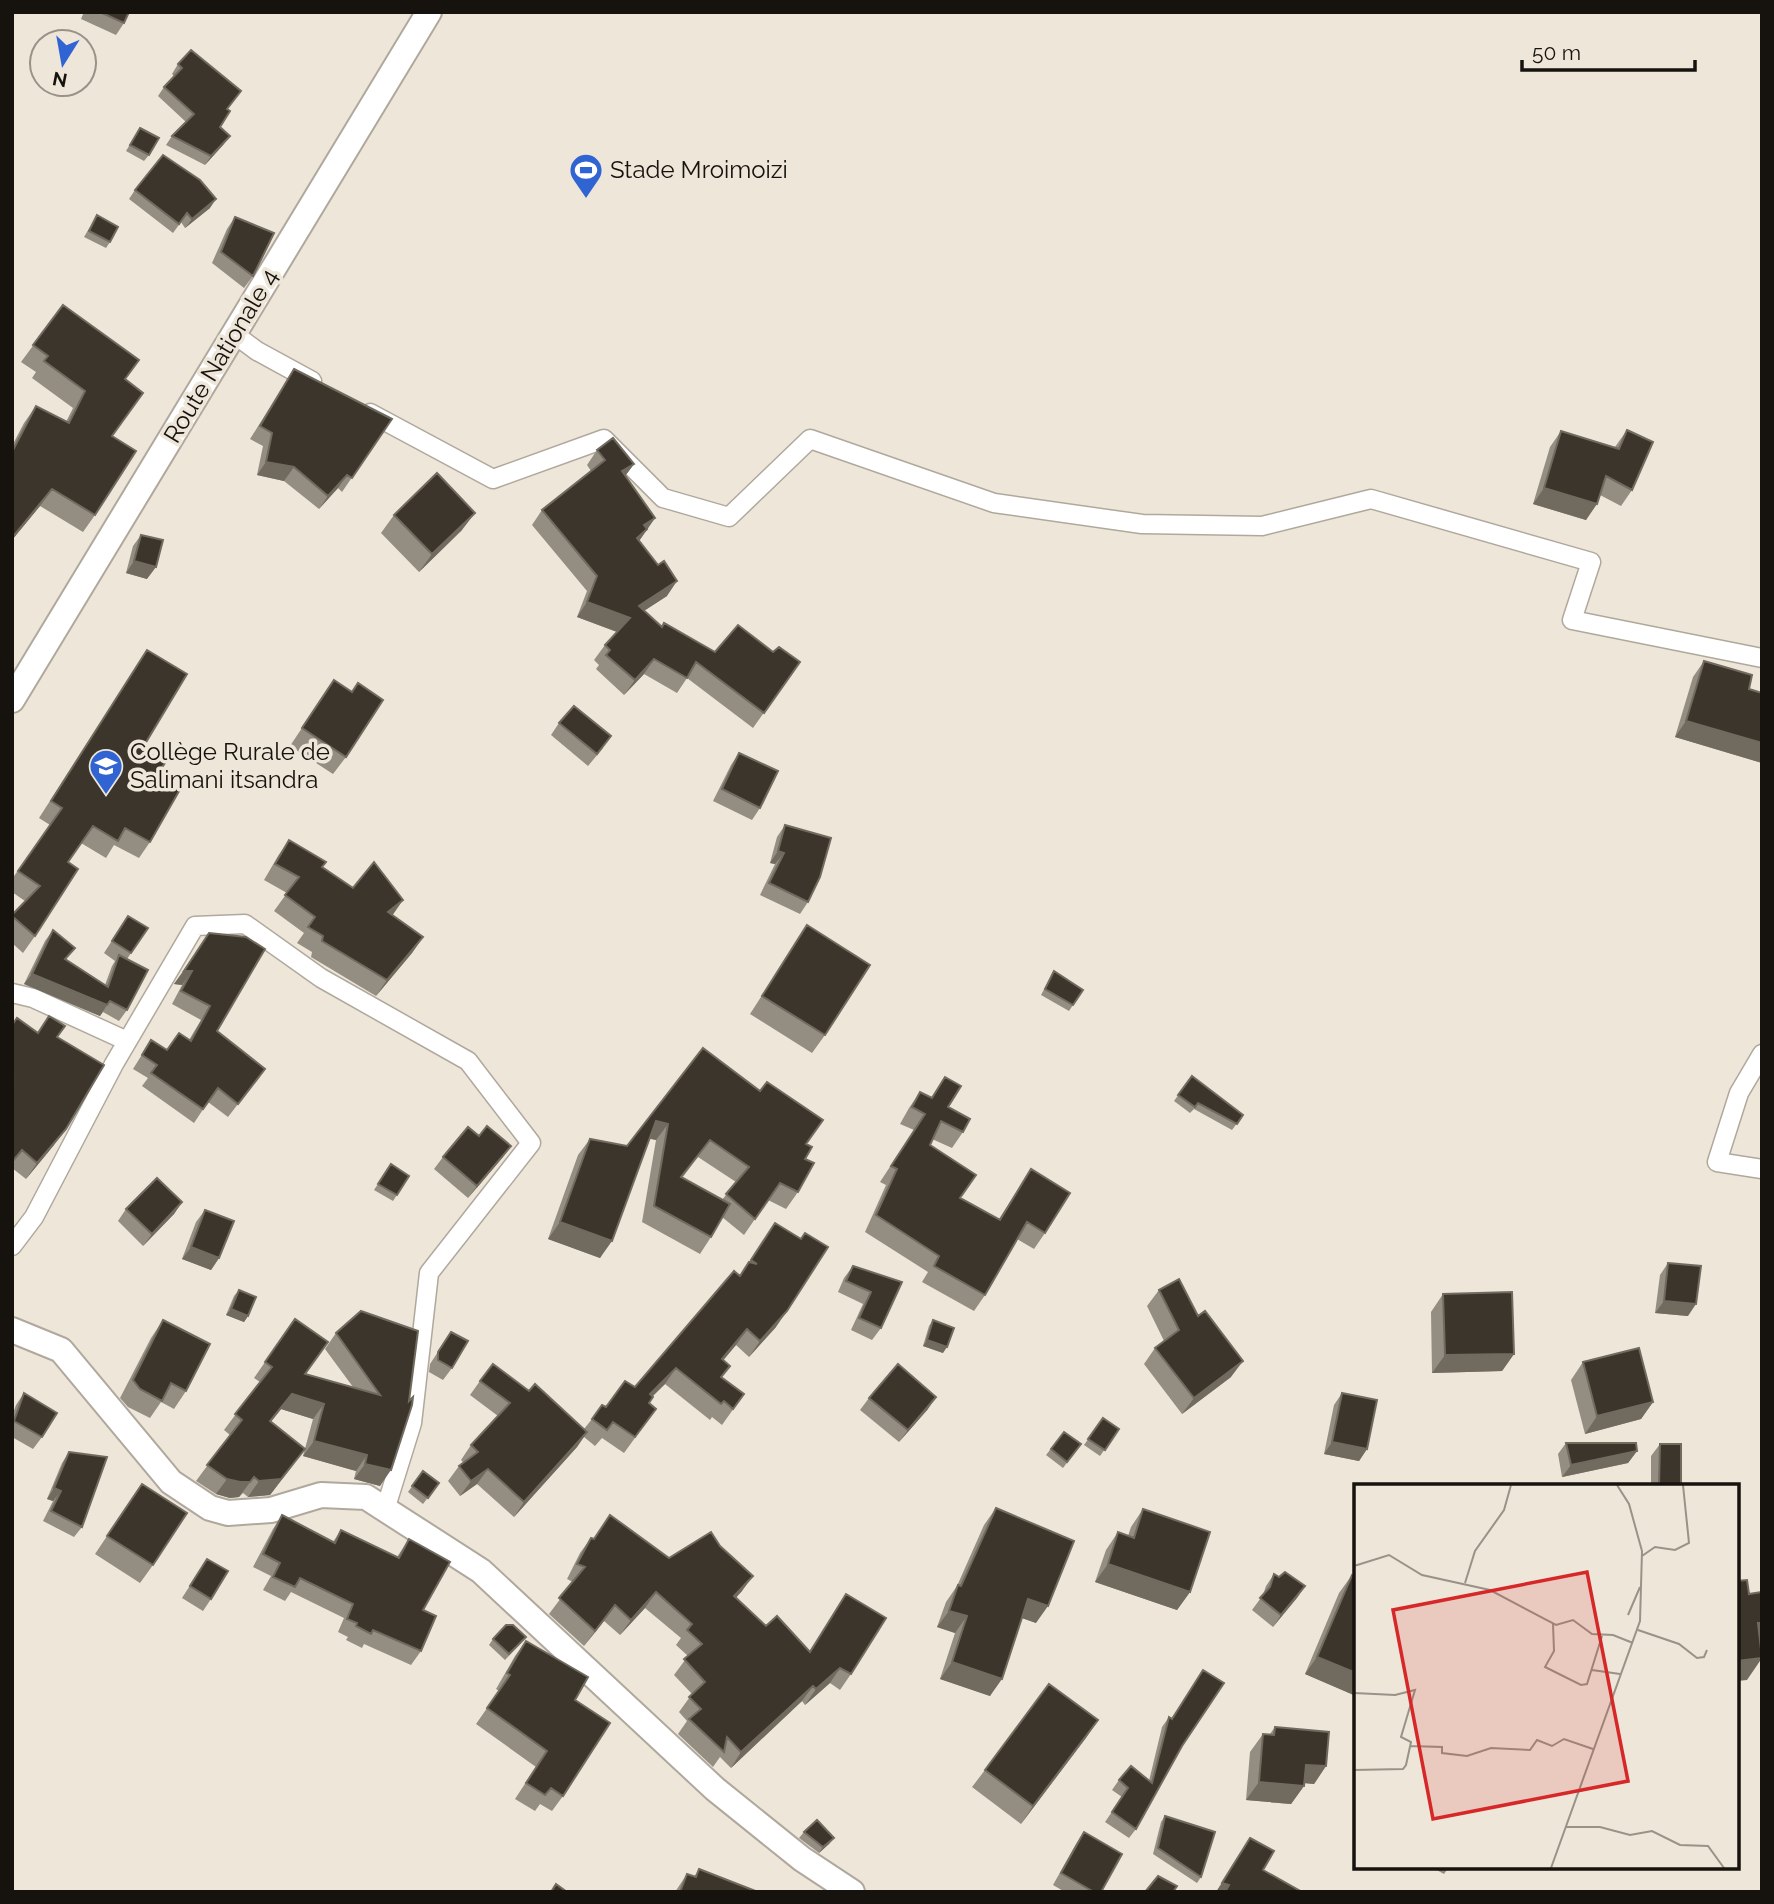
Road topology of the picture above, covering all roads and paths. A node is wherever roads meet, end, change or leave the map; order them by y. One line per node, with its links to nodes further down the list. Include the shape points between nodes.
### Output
1 (429, 12): 2 (main road, Route Nationale 4)
2 (234, 334): 3 (street); 6 (main road, Route Nationale 4)
3 (328, 390)
4 (352, 402): 5 (street, via 493,479 604,439 663,498 729,517 810,439 994,503 1142,524 1262,526 1371,499 1591,562 1572,620)
5 (1762, 658)
6 (12, 700)
7 (12, 993): 8 (street)
8 (127, 1041): 11 (street, via 34,1217); 13 (street, via 195,926 245,924 321,978 468,1061 531,1143 429,1273 412,1423)
9 (1762, 1054): 10 (street, via 1740,1093 1717,1162)
10 (1762, 1169)
11 (12, 1246)
12 (12, 1330): 13 (main road, via 61,1350 171,1482 210,1508 228,1513 271,1510 321,1495 366,1497)
13 (385, 1510): 14 (main road, via 481,1571 715,1789 802,1859)
14 (852, 1892)

